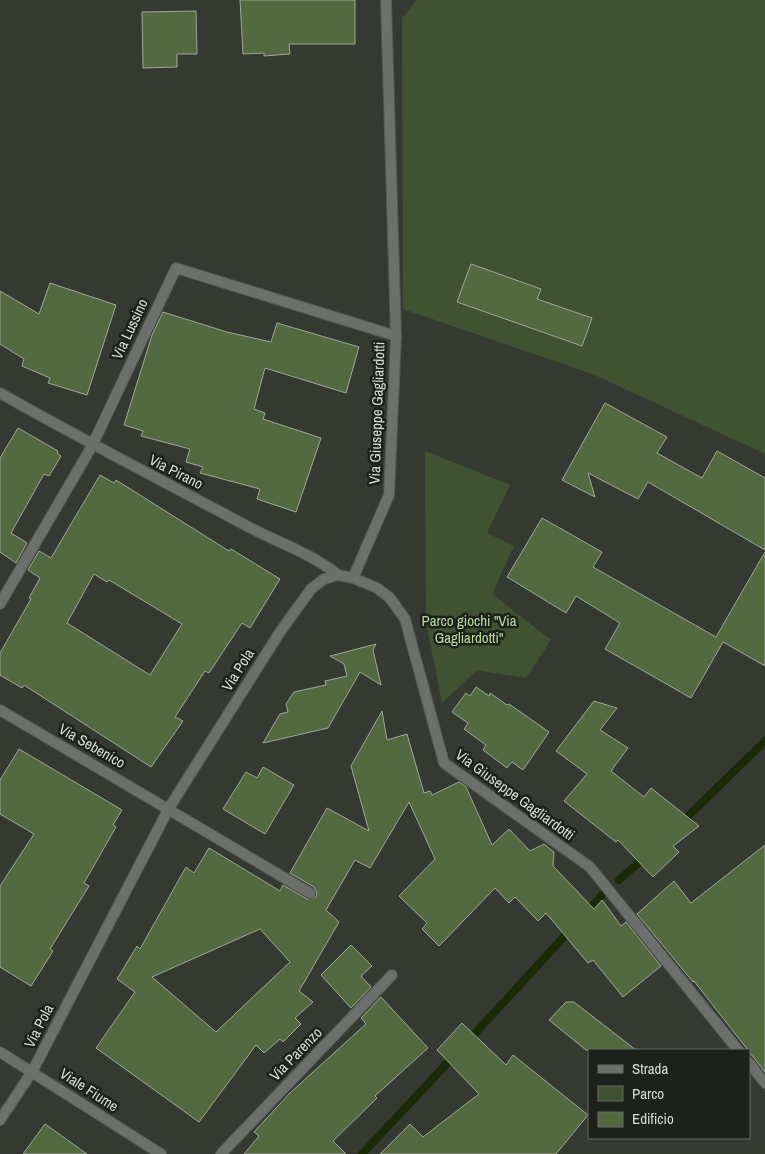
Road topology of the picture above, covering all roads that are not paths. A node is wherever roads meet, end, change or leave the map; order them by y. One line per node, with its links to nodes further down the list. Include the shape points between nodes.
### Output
1 (386, 0): 2 (street, Via Giuseppe Gagliardotti)
2 (396, 336): 4 (street, Via Lussino, via 176,268); 6 (street, Via Giuseppe Gagliardotti, via 389,495)
3 (0, 393): 4 (street, Via Pirano)
4 (92, 446): 5 (street, Via Pirano, via 324,563); 7 (street, Via Lussino)
5 (338, 575): 6 (street); 9 (street, Via Pola, via 324,579 311,589 280,632)
6 (353, 578): 12 (street, Via Giuseppe Gagliardotti, via 377,588 390,598 405,618 444,763 590,867)
7 (0, 604)
8 (0, 710): 9 (street, Via Sebenico)
9 (169, 808): 10 (street); 15 (street, Via Pola)
10 (310, 892)
11 (392, 975): 19 (street, Via Parenzo)
12 (737, 1049)
13 (0, 1052): 15 (street, Viale Fiume)
14 (750, 1064): 16 (street)
15 (32, 1072): 17 (street, Via Pola); 18 (street, Viale Fiume)
16 (765, 1083)
17 (0, 1120)
18 (161, 1154)
19 (221, 1154)

